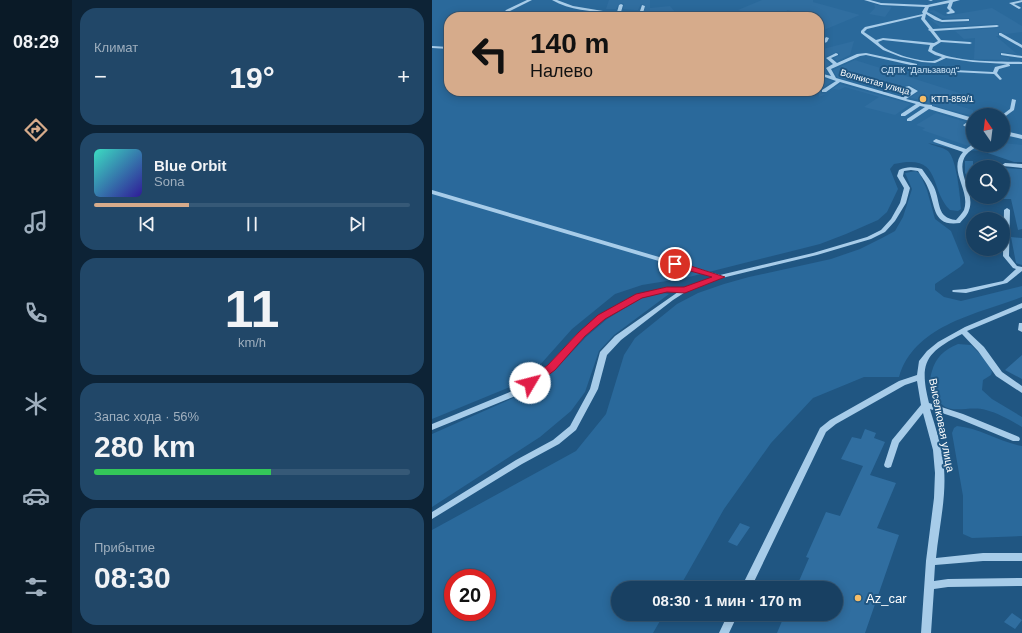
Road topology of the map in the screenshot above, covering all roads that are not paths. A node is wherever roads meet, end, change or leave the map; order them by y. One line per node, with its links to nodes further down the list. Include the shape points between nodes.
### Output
1 (530, 0): 13 (street)
2 (554, 0): 14 (street, via 572,7)
3 (866, 0): 12 (street)
4 (910, 0): 12 (street)
5 (958, 0): 7 (street)
6 (1022, 1): 11 (street, via 1011,3)
7 (951, 2): 12 (street); 17 (street, via 949,8 953,12)
8 (621, 5): 15 (street)
9 (643, 6): 16 (street)
10 (895, 8): 12 (street)
11 (1018, 8)
12 (925, 10): 18 (street, via 936,19); 20 (street, via 925,23); 23 (street, via 866,28 862,32)
13 (505, 12)
14 (604, 12)
15 (619, 12)
16 (642, 12)
17 (948, 13)
18 (968, 20)
19 (997, 26): 20 (street, via 952,31)
20 (930, 30): 24 (street)
21 (1000, 34): 27 (street)
22 (827, 38): 26 (street)
23 (875, 41): 29 (street, via 883,39); 36 (street, via 885,49 919,60 935,62)
24 (940, 41): 28 (street); 29 (street)
25 (1022, 41): 27 (street)
26 (824, 42)
27 (1013, 42): 32 (street)
28 (970, 43)
29 (935, 44): 36 (street, via 929,48 930,50)
30 (432, 47): 33 (street)
31 (1013, 47): 32 (street)
32 (1021, 47)
33 (444, 48)
34 (836, 54): 39 (street, via 828,59)
35 (1003, 54): 37 (street)
36 (946, 56): 38 (street)
37 (1022, 57)
38 (1022, 64): 42 (street, via 1000,66)
39 (837, 65): 40 (street, via 866,54); 44 (street, via 827,70)
40 (915, 65)
41 (954, 71): 42 (street)
42 (995, 73): 45 (street)
43 (824, 76): 44 (street, Волнистая улица)
44 (834, 78): 46 (street, Волнистая улица)
45 (1000, 79)
46 (840, 80): 48 (street); 49 (street, Волнистая улица)
47 (907, 87): 49 (street, via 916,91)
48 (824, 90)
49 (904, 98): 51 (street, Волнистая улица)
50 (1014, 100): 53 (street)
51 (921, 103): 52 (street, Волнистая улица); 54 (street)
52 (930, 106): 55 (street, Волнистая улица); 56 (street)
53 (1010, 112)
54 (903, 115)
55 (966, 118)
56 (909, 120)
57 (1010, 135): 58 (street)
58 (1022, 137)
59 (936, 140): 60 (street)
60 (966, 151): 66 (street, via 959,159 958,168 969,207 958,222 947,221 938,215 931,187 920,170 902,170 900,176 907,188 893,220 883,231 869,238 815,254)
61 (1010, 165): 62 (street)
62 (1022, 166)
63 (432, 192): 66 (street)
64 (1007, 210): 65 (street, via 1006,256 1015,267)
65 (1021, 269): 68 (street, via 1005,282)
66 (720, 277): 67 (street)
67 (685, 290): 76 (street, via 667,289 639,296 602,317 551,367 520,391); 79 (street, via 618,338 603,354 594,389 573,428 556,442)
68 (955, 291)
69 (1022, 305): 72 (street, Выселковая улица)
70 (1022, 325): 71 (street)
71 (1022, 330)
72 (962, 332): 73 (street, Выселковая улица, via 929,352 923,361); 74 (street, via 982,349 999,374)
73 (920, 377): 75 (street, Выселковая улица); 82 (street, via 902,383 832,422 823,430)
74 (1022, 390)
75 (925, 405): 77 (street); 78 (street, via 895,442); 81 (street, Выселковая улица, via 938,460 940,483)
76 (432, 427)
77 (1016, 439)
78 (888, 465)
79 (432, 516)
80 (1022, 557): 81 (street, via 983,557)
81 (931, 562): 84 (street, Выселковая улица)
82 (749, 581)
83 (1022, 582): 84 (street)
84 (930, 585): 87 (street, Выселковая улица)
85 (730, 621): 86 (street)
86 (724, 632)
87 (926, 633)

